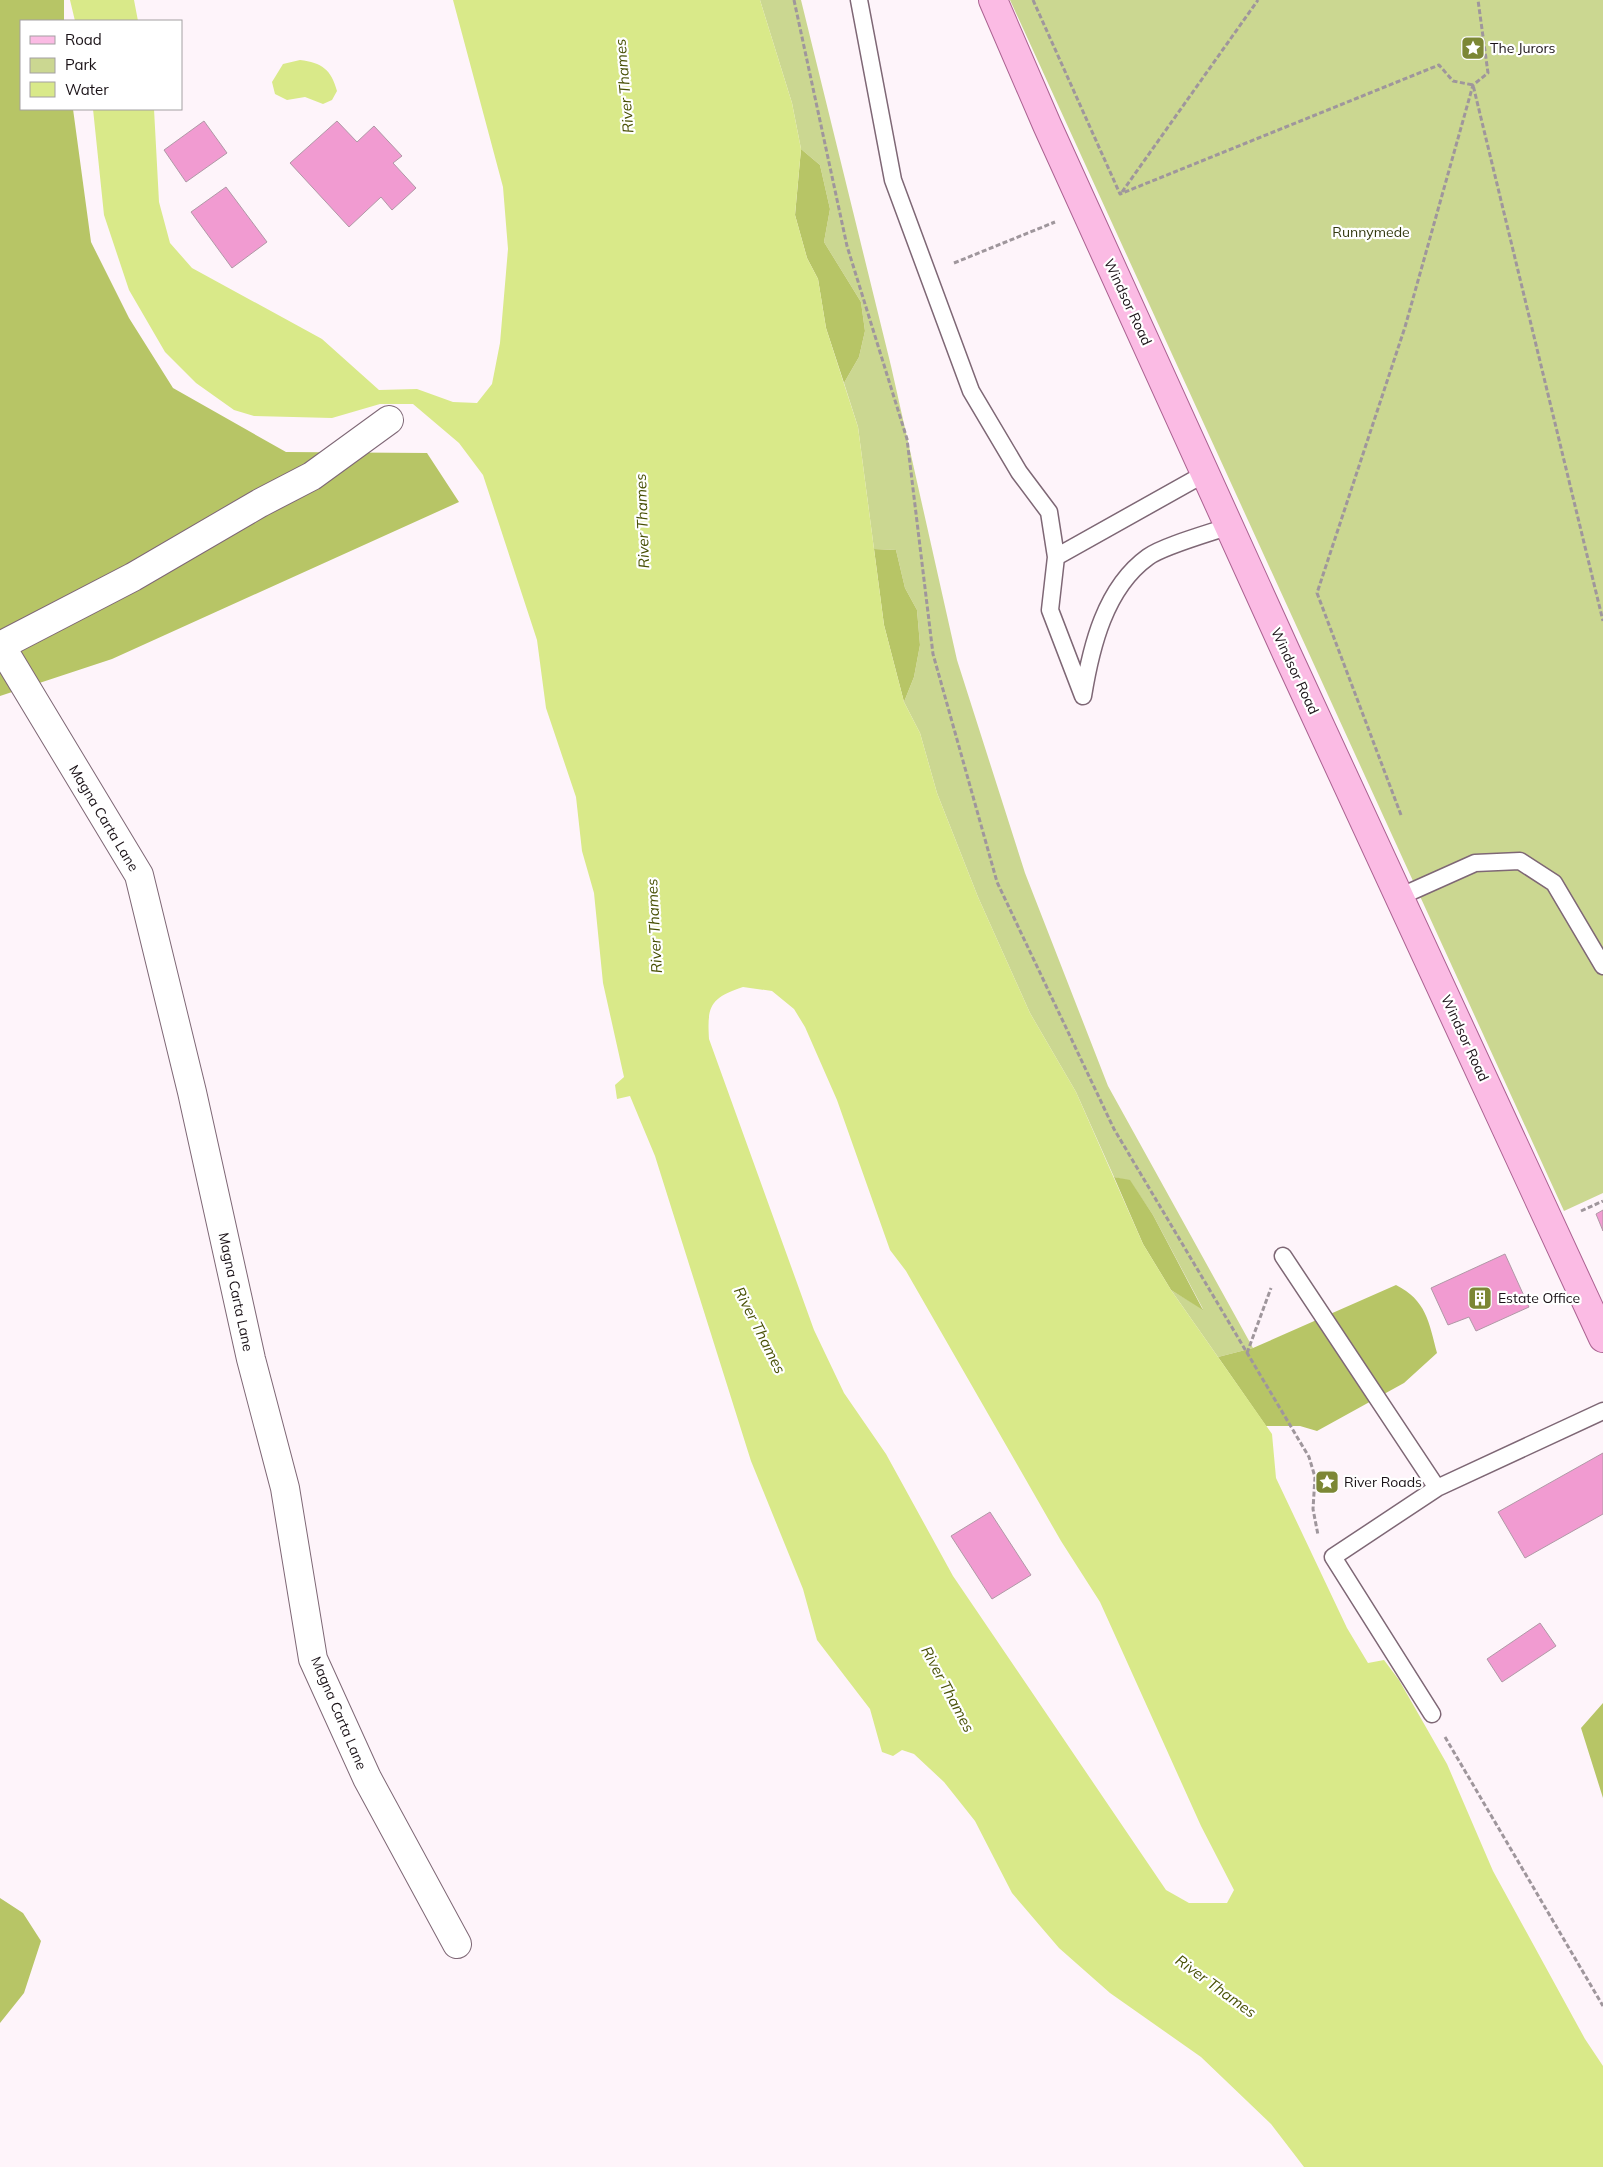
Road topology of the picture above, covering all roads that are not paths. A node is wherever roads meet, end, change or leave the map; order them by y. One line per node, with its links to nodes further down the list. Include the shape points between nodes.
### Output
1 (859, 0): 6 (lane, via 893,180 971,391 1019,472 1049,512)
2 (993, 0): 4 (main road, Windsor Road)
3 (389, 420): 7 (street, Magna Carta Lane, via 312,476 133,577)
4 (1206, 473): 5 (main road, Windsor Road); 6 (lane)
5 (1230, 526): 6 (lane, via 1148,556 1124,579 1099,627 1083,696 1050,610); 8 (main road, Windsor Road)
6 (1056, 557)
7 (0, 646): 15 (street, Magna Carta Lane, via 139,875 192,1092 251,1359 285,1488 313,1659 367,1778)
8 (1399, 897): 9 (lane, via 1474,863 1520,861 1554,882); 11 (main road, Windsor Road)
9 (1603, 966)
10 (1283, 1256): 13 (lane)
11 (1603, 1338)
12 (1603, 1411): 13 (lane)
13 (1437, 1488): 14 (lane, via 1333,1557)
14 (1432, 1714)
15 (457, 1944)

